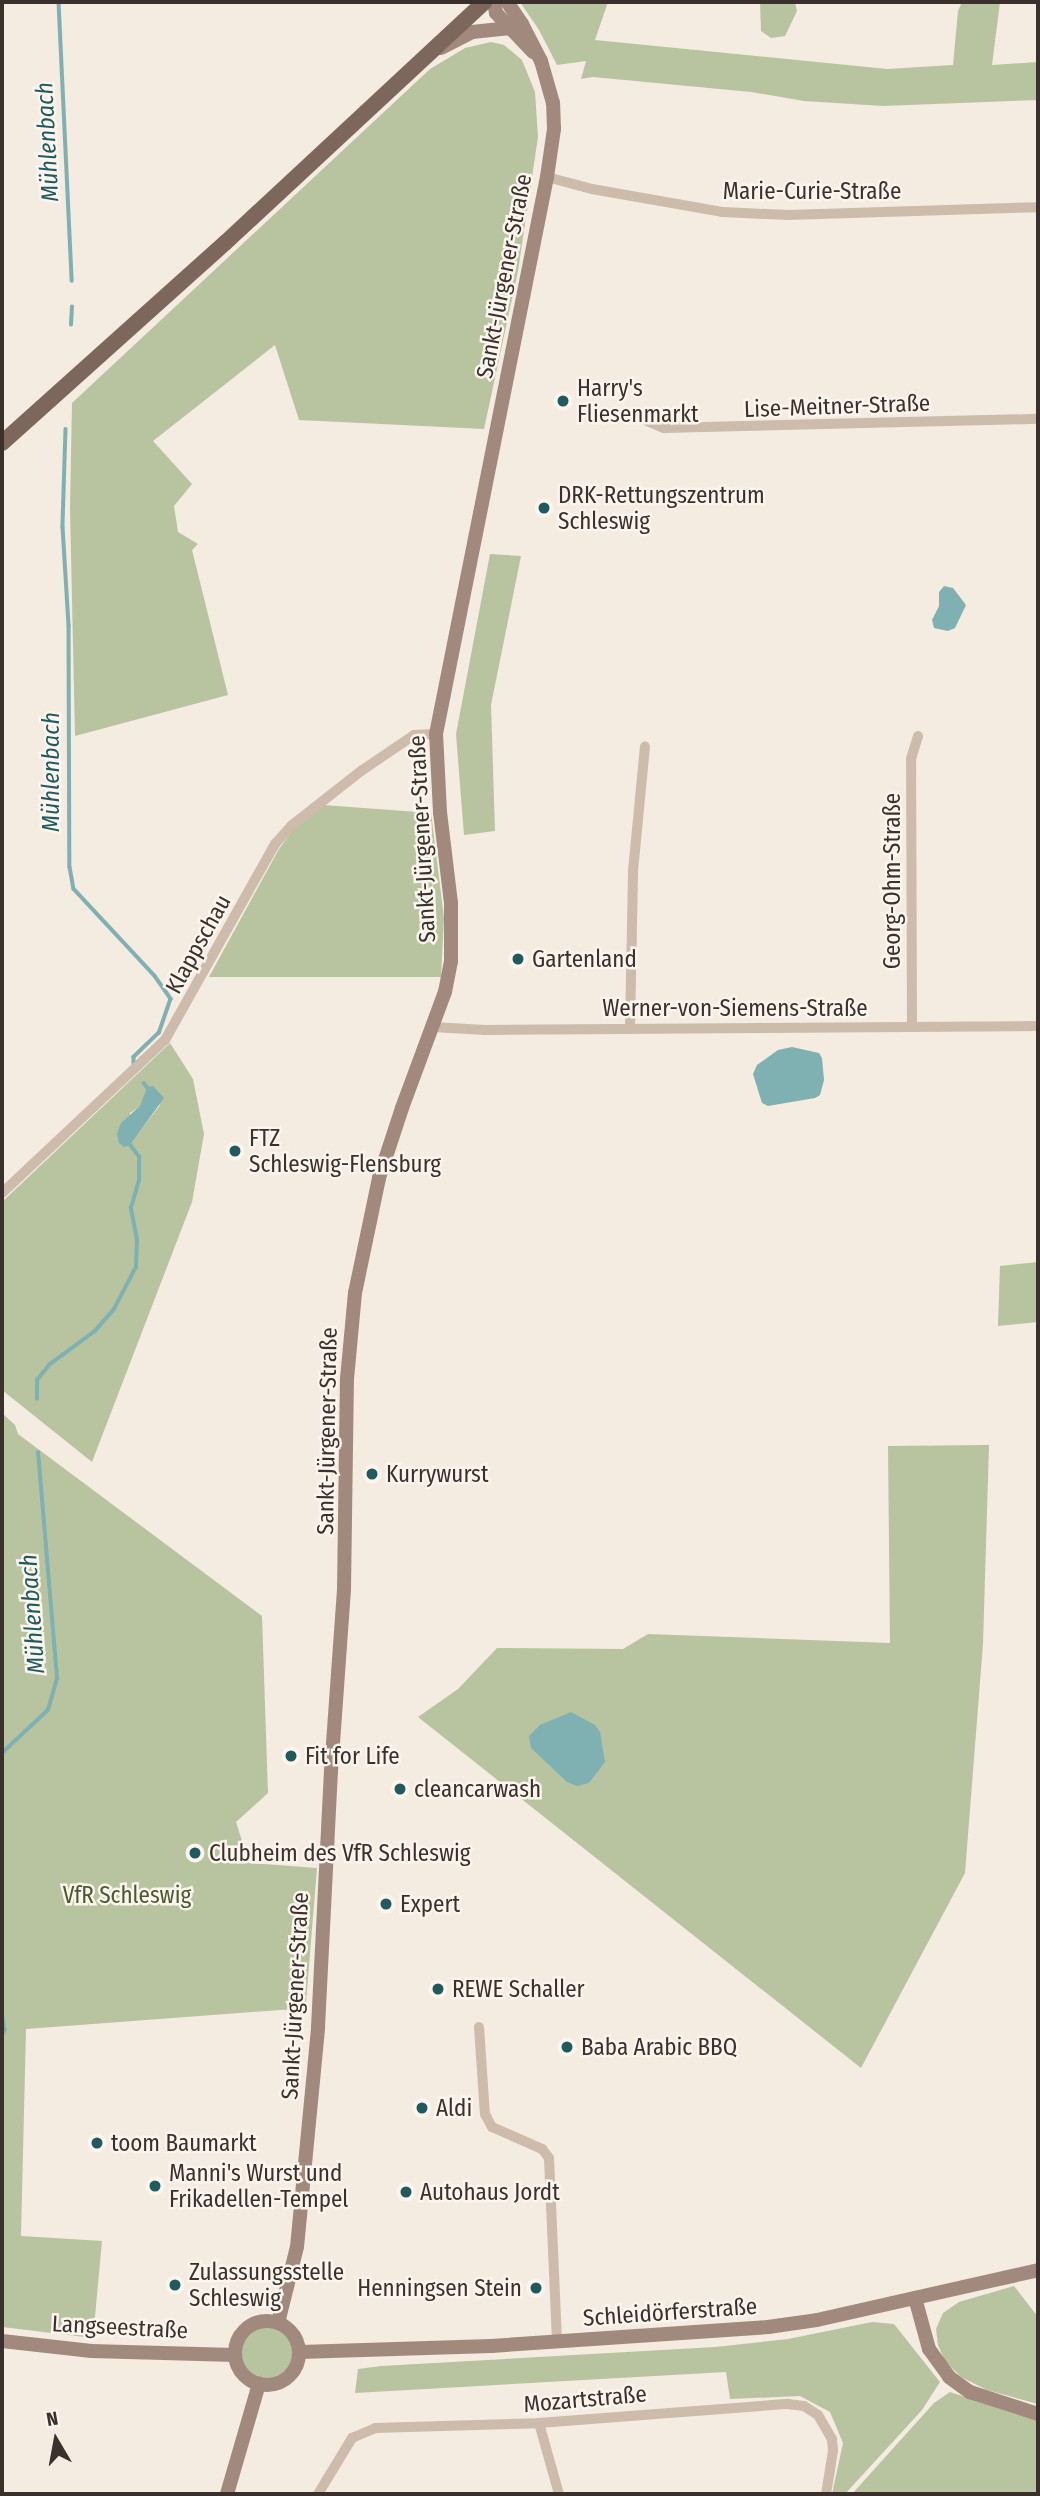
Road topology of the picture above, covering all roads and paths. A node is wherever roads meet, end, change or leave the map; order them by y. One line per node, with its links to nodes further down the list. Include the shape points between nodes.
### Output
1 (484, 2): 5 (main road)
2 (494, 2): 4 (street)
3 (507, 2): 6 (street, Sankt-Jürgener-Straße)
4 (508, 28): 5 (street, via 471,32); 6 (street)
5 (422, 60): 11 (main road)
6 (541, 61): 7 (street, Sankt-Jürgener-Straße, via 553,116)
7 (547, 177): 8 (street, Marie-Curie-Straße, via 722,212 788,215); 12 (street, Sankt-Jürgener-Straße)
8 (1038, 206)
9 (640, 418): 10 (street, Lise-Meitner-Straße, via 664,428)
10 (1038, 419)
11 (2, 443)
12 (436, 734): 16 (street, Sankt-Jürgener-Straße, via 452,939 445,992); 19 (street, Klappschau, via 414,735 291,826 275,844 165,1040)
13 (918, 736): 17 (street, Georg-Ohm-Straße, via 911,759)
14 (645, 747): 18 (street, via 634,871)
15 (1038, 1026): 17 (street, Werner-von-Siemens-Straße)
16 (433, 1027): 18 (street, Werner-von-Siemens-Straße); 23 (street, Sankt-Jürgener-Straße, via 379,1178 355,1293 347,1379 344,1590 316,2051 297,2247)
17 (912, 1027): 18 (street, Werner-von-Siemens-Straße)
18 (630, 1028)
19 (2, 1193)
20 (479, 2027): 25 (street, via 485,2114 492,2127 542,2149 549,2158)
21 (1038, 2270): 22 (street, Schleidörferstraße)
22 (915, 2298): 25 (street, Schleidörferstraße, via 768,2327); 29 (street, via 929,2349 949,2377 970,2392)
23 (278, 2323): 26 (street, via 293,2334); 27 (street, via 268,2321 248,2328 236,2344)
24 (2, 2341): 27 (street, Langseestraße, via 91,2351)
25 (557, 2343): 26 (street, Schleidörferstraße)
26 (300, 2352): 28 (street, via 288,2378)
27 (235, 2355): 28 (street, via 243,2374)
28 (259, 2384): 31 (street)
29 (1038, 2414)
30 (539, 2423): 32 (street, Mozartstraße, via 363,2431 352,2438); 33 (street); 34 (street, Mozartstraße, via 804,2406 818,2415 832,2439)
31 (227, 2494)
32 (318, 2494)
33 (559, 2494)
34 (826, 2494)

